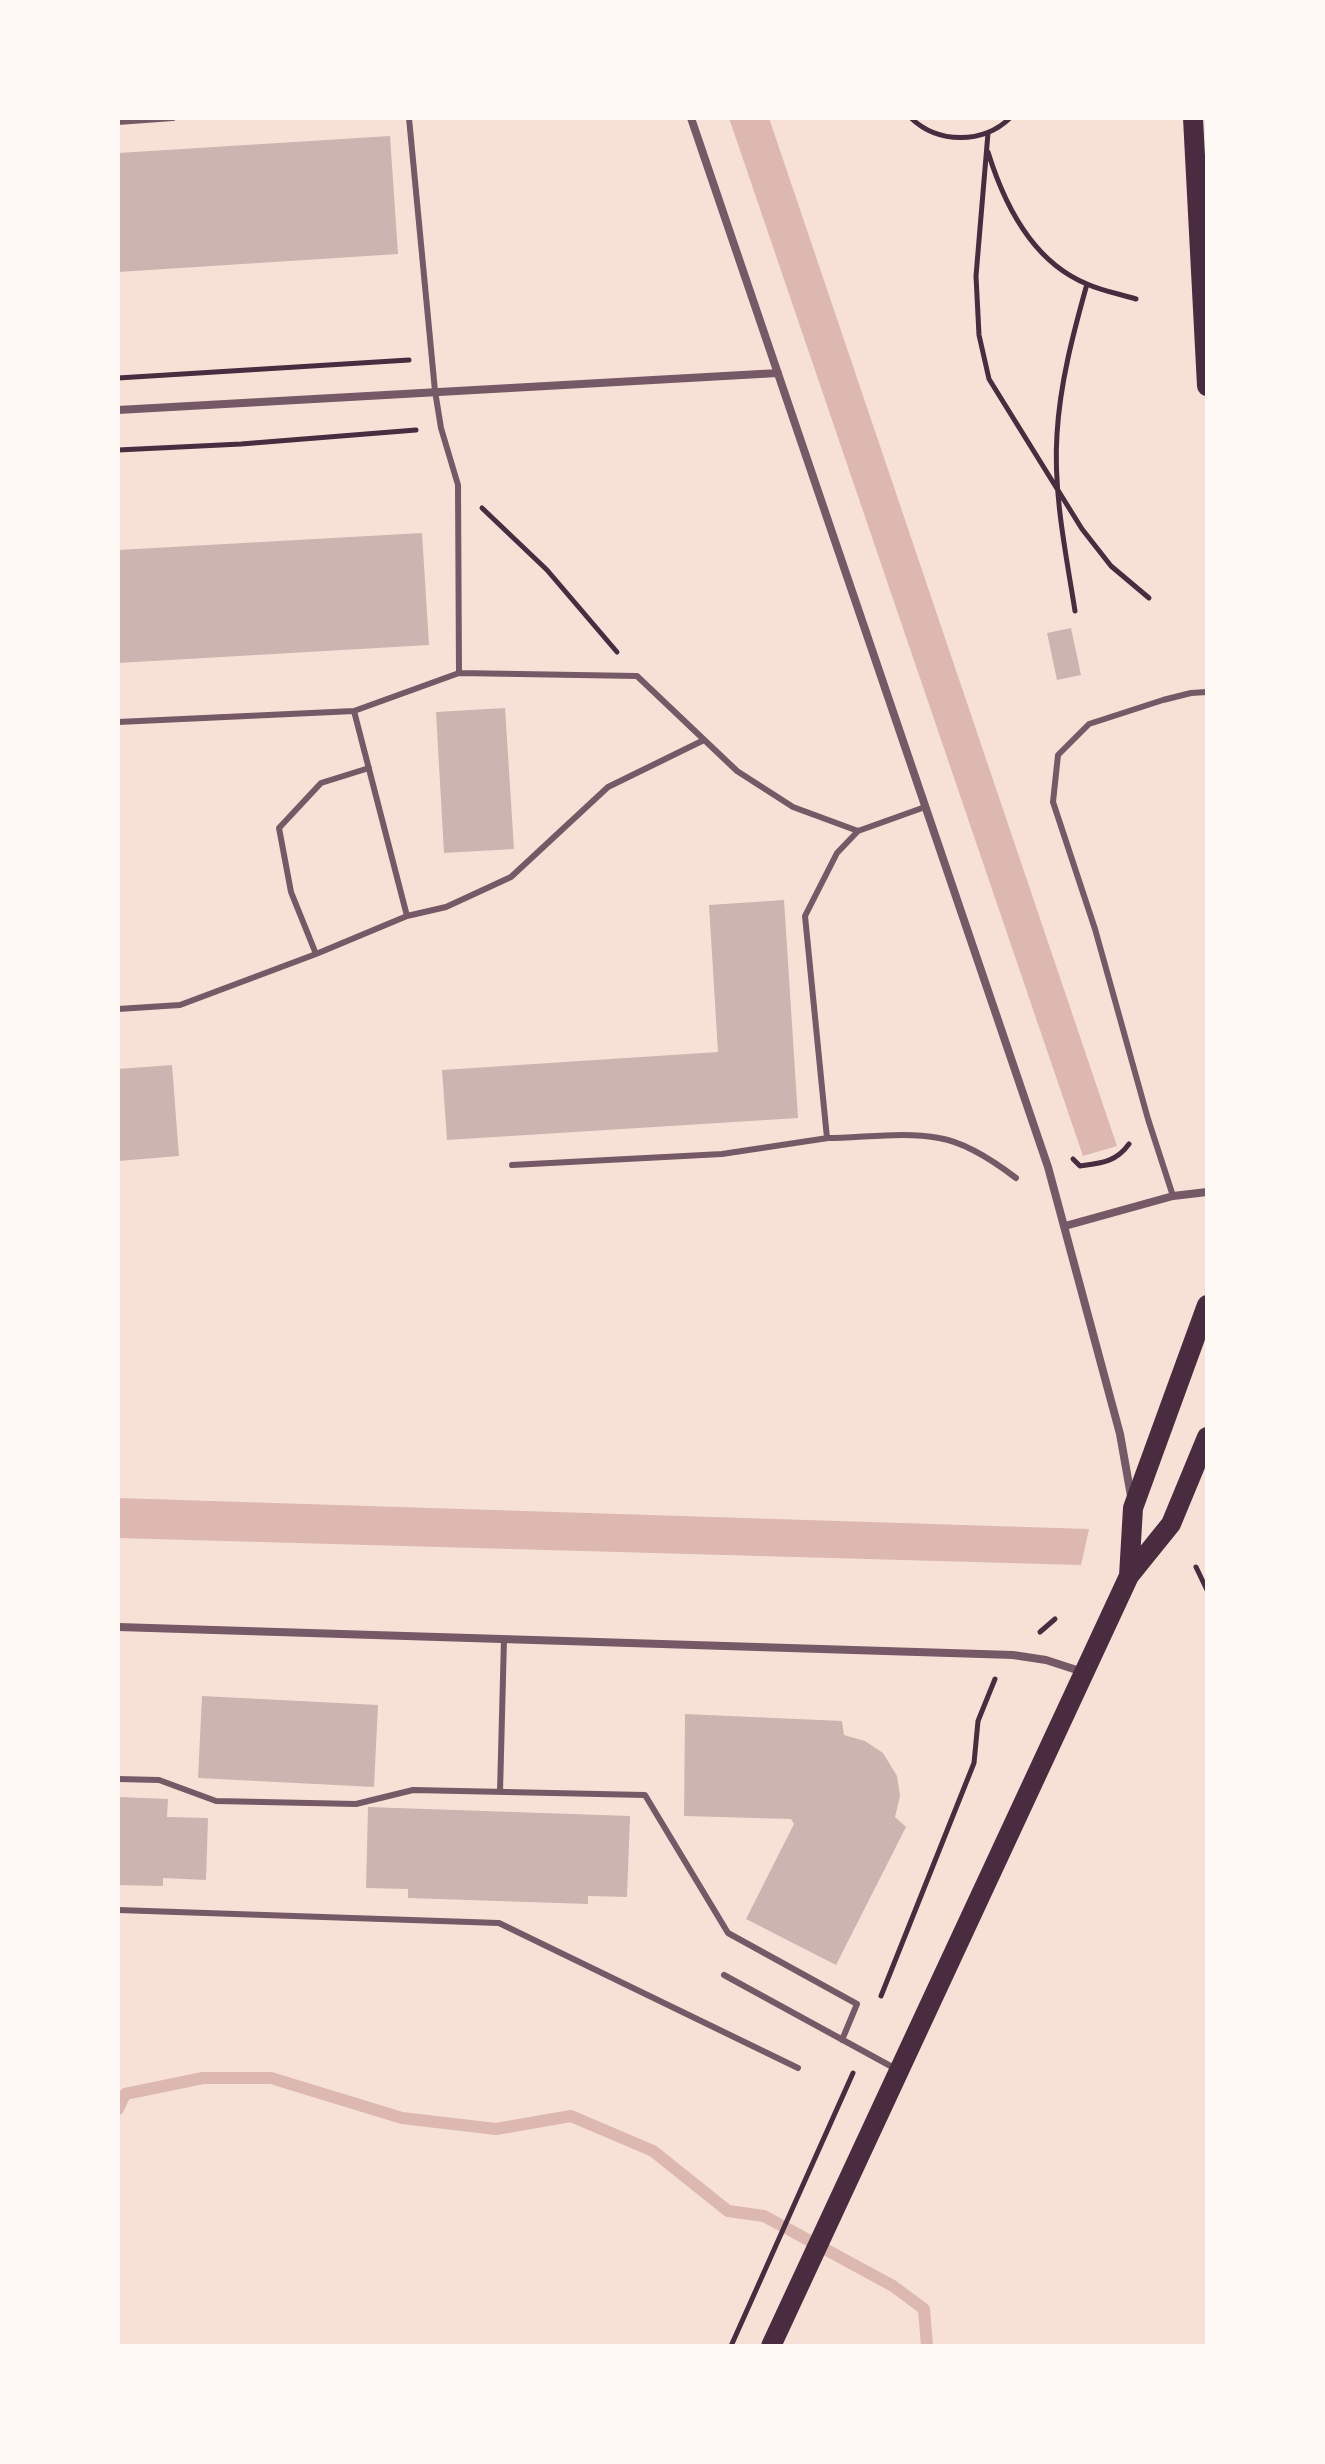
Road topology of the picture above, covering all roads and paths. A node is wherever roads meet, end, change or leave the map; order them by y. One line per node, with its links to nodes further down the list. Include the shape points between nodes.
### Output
1 (173, 118): 7 (lane)
2 (409, 118): 12 (lane)
3 (691, 118): 13 (street)
4 (911, 118): 8 (path, via 951,138)
5 (1010, 118): 8 (path)
6 (1193, 118): 15 (main road)
7 (118, 122)
8 (988, 133): 9 (path)
9 (987, 147): 10 (path, via 1017,222 1061,270); 21 (path, via 976,276 979,335 989,379)
10 (1087, 284): 11 (path); 21 (path, via 1061,397 1056,437)
11 (1136, 299)
12 (430, 358): 14 (path); 16 (lane)
13 (778, 373): 16 (street); 31 (street)
14 (118, 378)
15 (1207, 386)
16 (435, 391): 17 (street); 18 (lane)
17 (118, 410)
18 (441, 428): 19 (path); 20 (lane)
19 (118, 450)
20 (458, 485): 24 (lane); 25 (path, via 547,570)
21 (1059, 493): 22 (path, via 1111,566); 23 (path)
22 (1149, 598)
23 (1075, 611)
24 (459, 673): 25 (lane); 27 (lane)
25 (637, 676): 29 (lane)
26 (1207, 692): 40 (lane, via 1089,724 1058,755 1053,802)
27 (354, 711): 28 (lane); 30 (lane)
28 (118, 722)
29 (704, 740): 32 (lane, via 737,771 793,807); 33 (lane, via 608,787 511,877 446,907)
30 (369, 768): 33 (lane); 34 (lane, via 321,783 279,828 291,892)
31 (925, 807): 32 (lane); 41 (street)
32 (858, 831): 36 (lane, via 837,853 805,916)
33 (407, 916): 34 (lane)
34 (316, 954): 35 (lane, via 180,1005)
35 (118, 1009)
36 (828, 1138): 37 (lane, via 722,1154); 38 (lane, via 941,1138 993,1161)
37 (512, 1165)
38 (1016, 1178)
39 (1207, 1192): 40 (street)
40 (1173, 1196): 41 (street)
41 (1065, 1226): 44 (street, via 1120,1434)
42 (1207, 1305): 44 (main road)
43 (1207, 1437): 46 (main road, via 1171,1524)
44 (1133, 1508): 46 (main road)
45 (1196, 1567): 47 (path)
46 (1129, 1576): 50 (main road)
47 (1207, 1590)
48 (118, 1627): 49 (street)
49 (504, 1639): 50 (street, via 1013,1655); 53 (lane)
50 (1084, 1673): 60 (main road)
51 (992, 1684): 56 (path, via 978,1721 974,1763)
52 (118, 1779): 53 (lane, via 159,1780 216,1801 356,1804 413,1790)
53 (500, 1792): 57 (lane, via 645,1795 728,1933 857,2004)
54 (118, 1910): 58 (lane, via 499,1923)
55 (724, 1975): 57 (lane)
56 (882, 1992)
57 (842, 2040): 60 (lane)
58 (798, 2068)
59 (854, 2071): 61 (path)
60 (898, 2071): 62 (main road)
61 (731, 2346)
62 (771, 2346)

